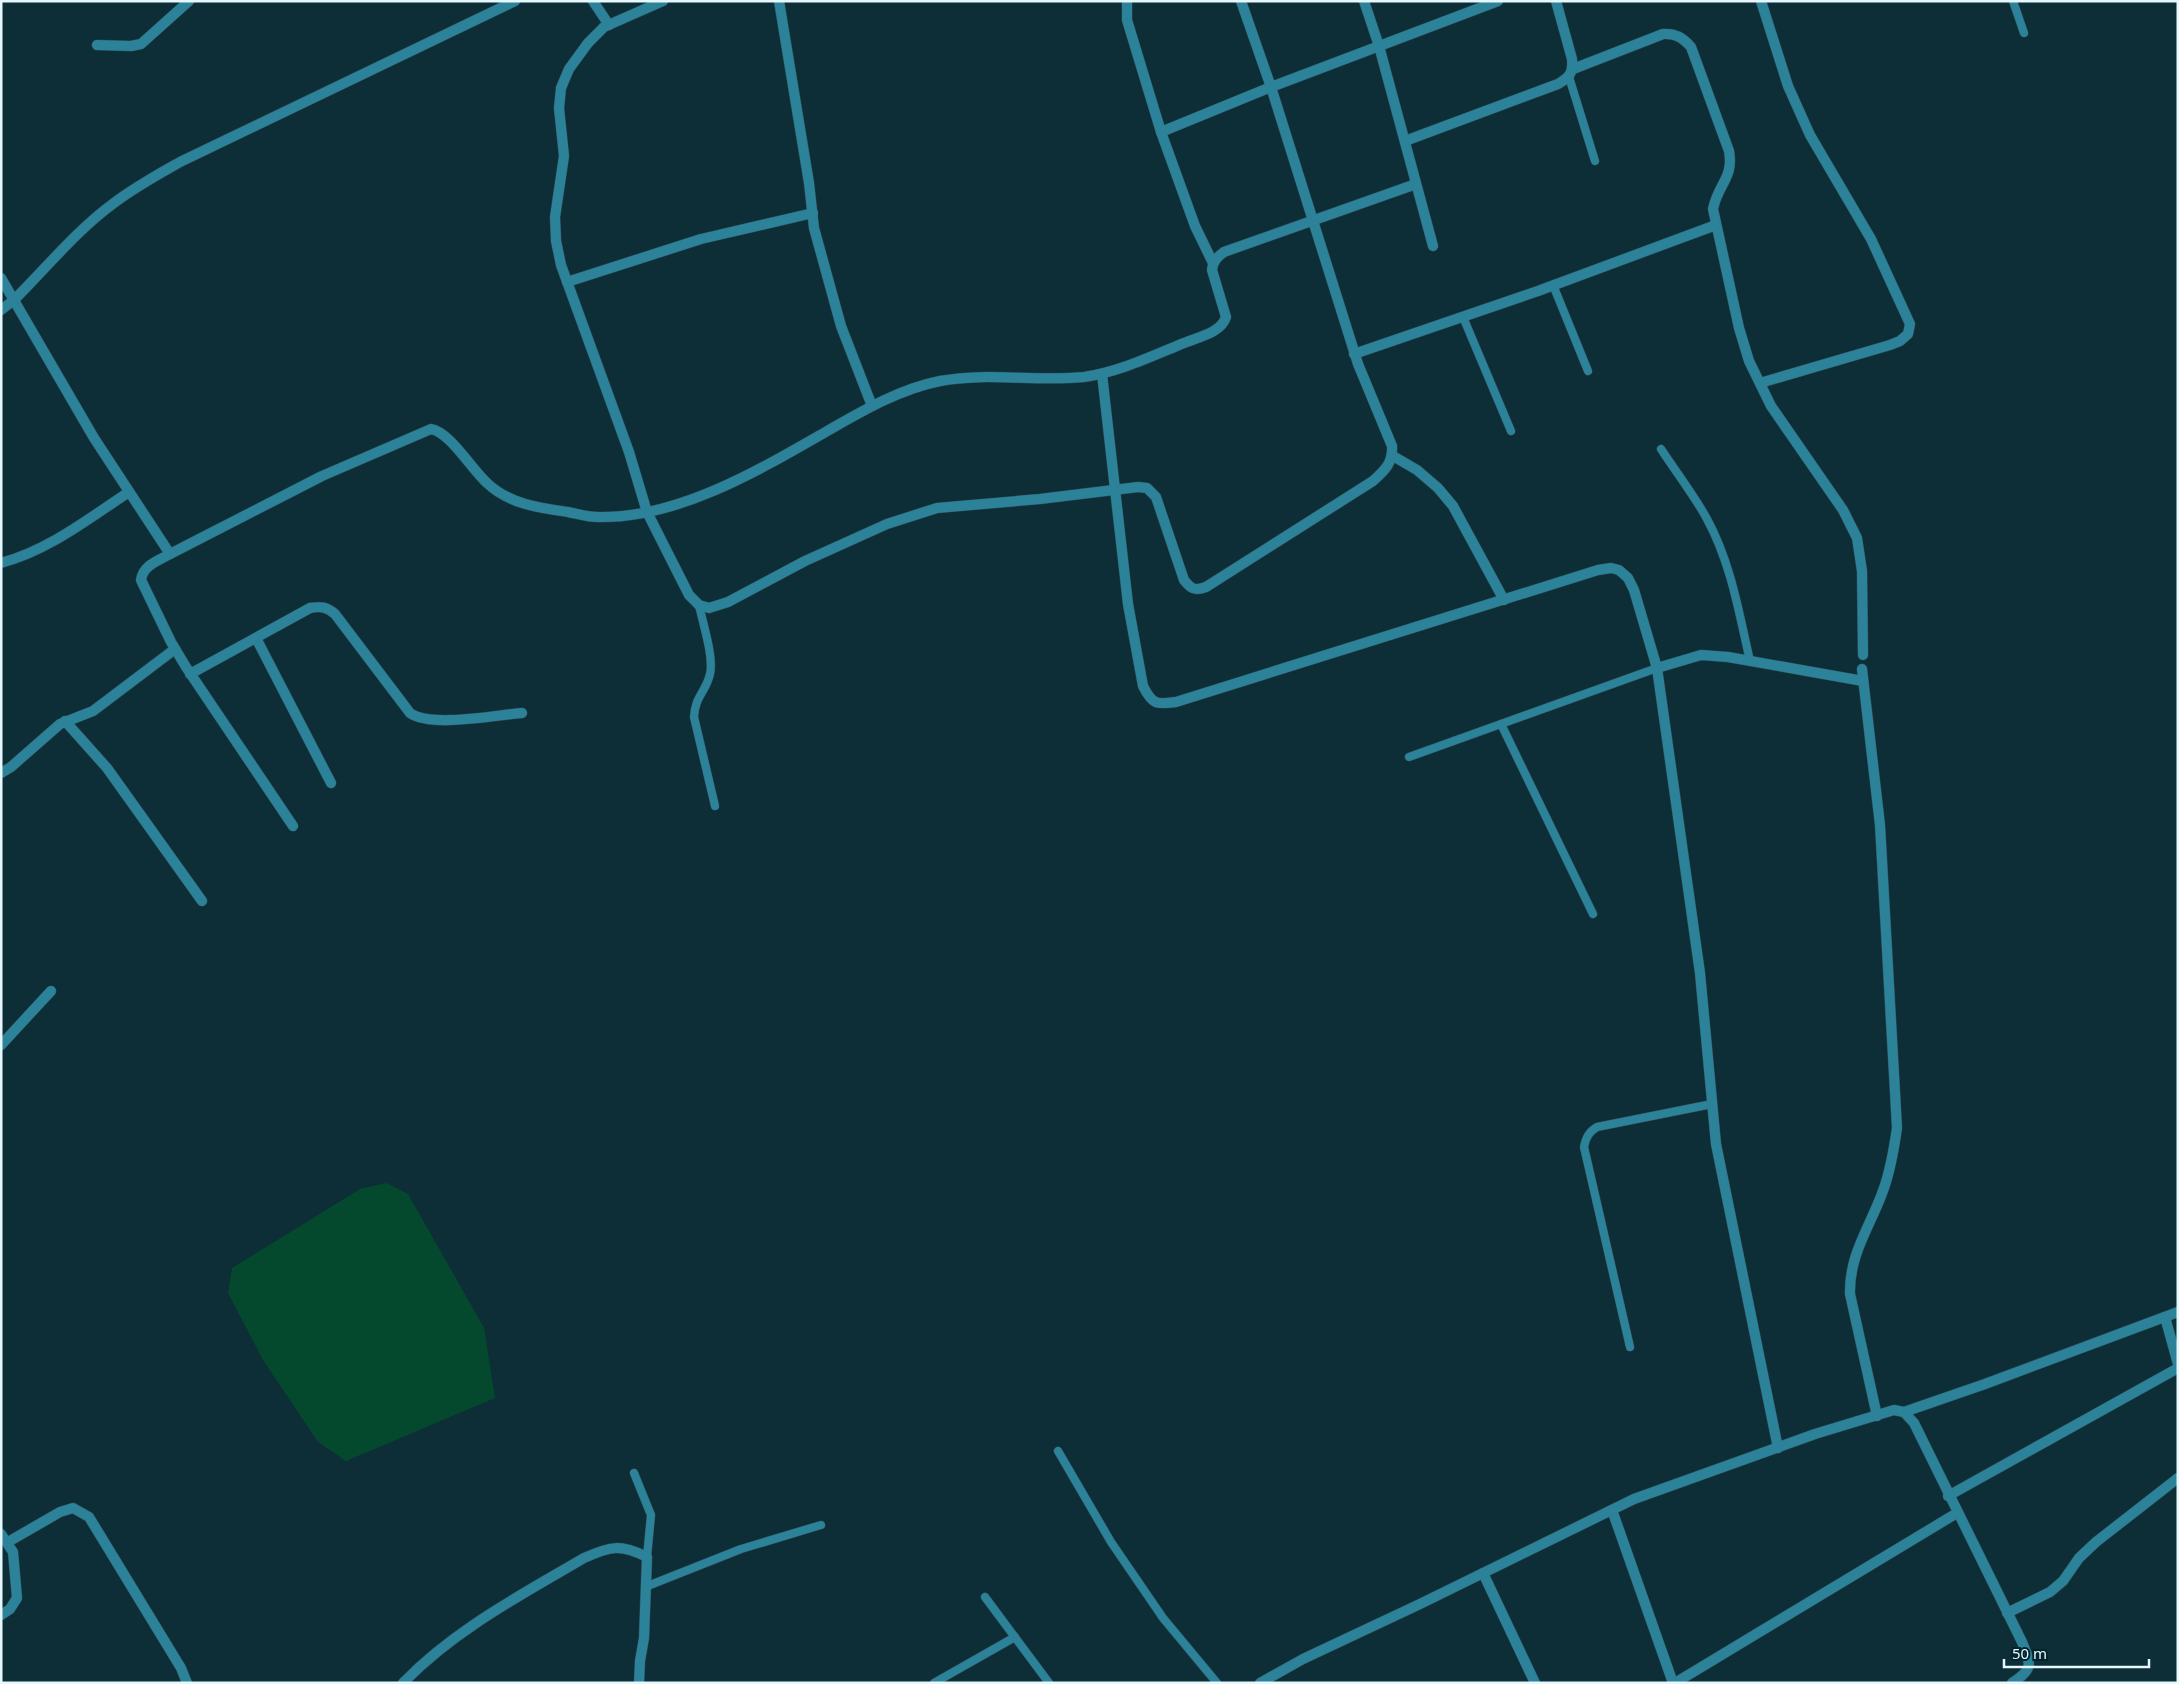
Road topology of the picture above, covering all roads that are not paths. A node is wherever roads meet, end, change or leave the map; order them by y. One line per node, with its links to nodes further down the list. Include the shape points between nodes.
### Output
1 (190, 1): 15 (street, via 141,44)
2 (515, 1): 31 (street, via 188,158 139,185 90,223)
3 (593, 1): 13 (street)
4 (663, 1): 13 (street)
5 (779, 1): 23 (street)
6 (1127, 1): 19 (street, via 1128,27)
7 (1241, 1): 18 (street)
8 (1364, 1): 16 (street)
9 (1498, 1): 16 (street)
10 (1556, 1): 17 (street)
11 (1761, 1): 37 (street, via 1788,86 1810,135 1870,239 1910,330 1905,338 1890,346)
12 (2013, 1): 14 (lane)
13 (609, 25): 29 (street, via 588,43 569,69 561,88 559,108 564,156 555,217 556,241)
14 (2024, 33)
15 (97, 45)
16 (1379, 46): 18 (street); 20 (street)
17 (1571, 73): 20 (street, via 1558,84); 21 (lane); 25 (street, via 1663,34 1672,34 1687,42 1731,164 1716,196 1713,209)
18 (1271, 87): 19 (street); 24 (street)
19 (1161, 132): 27 (street, via 1195,226)
20 (1405, 141): 22 (street)
21 (1595, 161)
22 (1416, 184): 24 (street); 26 (street)
23 (813, 213): 29 (street, via 700,239); 38 (street, via 814,228 841,326)
24 (1312, 221): 27 (street, via 1224,252); 34 (street)
25 (1716, 225): 30 (street); 37 (street, via 1738,328)
26 (1433, 246)
27 (1213, 263): 36 (street, via 1212,270 1226,317 1224,323 1211,332)
28 (1, 278): 31 (street)
29 (568, 282): 44 (street)
30 (1553, 285): 33 (street); 35 (lane)
31 (14, 300): 32 (street); 43 (street)
32 (1, 310)
33 (1463, 317): 34 (street); 39 (lane)
34 (1354, 354): 41 (street, via 1392,446)
35 (1588, 371)
36 (1102, 374): 38 (street, via 1061,378 971,376 938,381 896,394); 42 (street)
37 (1760, 383): 51 (street, via 1771,406 1844,510 1857,538 1862,571)
38 (872, 406): 44 (street, via 712,491)
39 (1512, 431)
40 (1661, 449): 52 (lane, via 1718,540 1730,571)
41 (1393, 456): 42 (street, via 1388,467 1373,481 1198,590 1190,588 1184,580 1153,491 1138,487); 47 (street, via 1417,470 1453,506)
42 (1114, 489): 47 (street, via 1128,604 1143,686 1154,702 1176,702); 48 (street, via 937,508 914,514 805,561 728,602 709,608)
43 (129, 492): 45 (street); 46 (street, via 44,547)
44 (647, 512): 45 (street, via 596,517 538,507 507,497 486,483 437,430 431,429 315,480); 48 (street, via 689,595)
45 (170, 554): 50 (street, via 147,567 141,580)
46 (1, 563)
47 (1504, 600): 53 (street, via 1598,570 1619,570 1634,590)
48 (699, 606): 63 (lane, via 711,666 710,676 695,704 694,717)
49 (256, 638): 55 (street); 57 (street, via 310,608 329,609 417,718 445,720); 62 (street)
50 (175, 648): 55 (street); 58 (street, via 93,711)
51 (1863, 656)
52 (1750, 661): 53 (street, via 1701,655); 56 (street)
53 (1657, 668): 59 (lane); 69 (street, via 1700,974)
54 (1862, 669): 56 (street)
55 (190, 674): 64 (street)
56 (1863, 681): 76 (street, via 1880,825 1897,1128 1893,1160 1884,1189 1853,1259 1850,1280 1850,1294)
57 (522, 713)
58 (65, 721): 61 (street); 65 (street, via 107,768)
59 (1501, 724): 60 (lane); 66 (lane)
60 (1409, 757)
61 (1, 772)
62 (331, 783)
63 (715, 806)
64 (293, 826)
65 (202, 901)
66 (1592, 914)
67 (51, 991): 68 (street)
68 (1, 1045)
69 (1712, 1104): 72 (lane, via 1597,1127 1585,1140); 77 (street, via 1716,1144)
70 (2178, 1312): 71 (street)
71 (2165, 1317): 73 (street); 75 (street)
72 (1630, 1348)
73 (2178, 1364)
74 (2178, 1368): 81 (street)
75 (1904, 1412): 76 (street, via 1894,1410); 81 (street, via 1914,1424)
76 (1877, 1416): 77 (street)
77 (1778, 1448): 82 (street, via 1634,1499)
78 (1058, 1451): 98 (lane, via 1111,1542 1163,1618)
79 (634, 1473): 86 (lane, via 651,1515)
80 (2178, 1478): 90 (street, via 2096,1542 2050,1592)
81 (1948, 1496): 83 (street)
82 (1612, 1510): 87 (street); 101 (street)
83 (1957, 1513): 90 (street); 101 (street)
84 (821, 1525): 88 (lane, via 741,1548)
85 (4, 1538): 91 (street, via 14,1557 17,1598 15,1604); 93 (street, via 72,1508 88,1518 181,1668)
86 (647, 1557): 88 (street); 94 (street, via 628,1548 616,1547 584,1558 443,1646)
87 (1483, 1573): 99 (street, via 1303,1659); 100 (street)
88 (645, 1587): 95 (street)
89 (985, 1597): 92 (lane)
90 (2007, 1612): 102 (street, via 2030,1661 2029,1669)
91 (1, 1615)
92 (1015, 1637): 96 (lane); 97 (lane)
93 (187, 1683)
94 (403, 1683)
95 (639, 1683)
96 (934, 1683)
97 (1049, 1683)
98 (1217, 1683)
99 (1260, 1683)
100 (1535, 1683)
101 (1674, 1683)
102 (2012, 1683)

